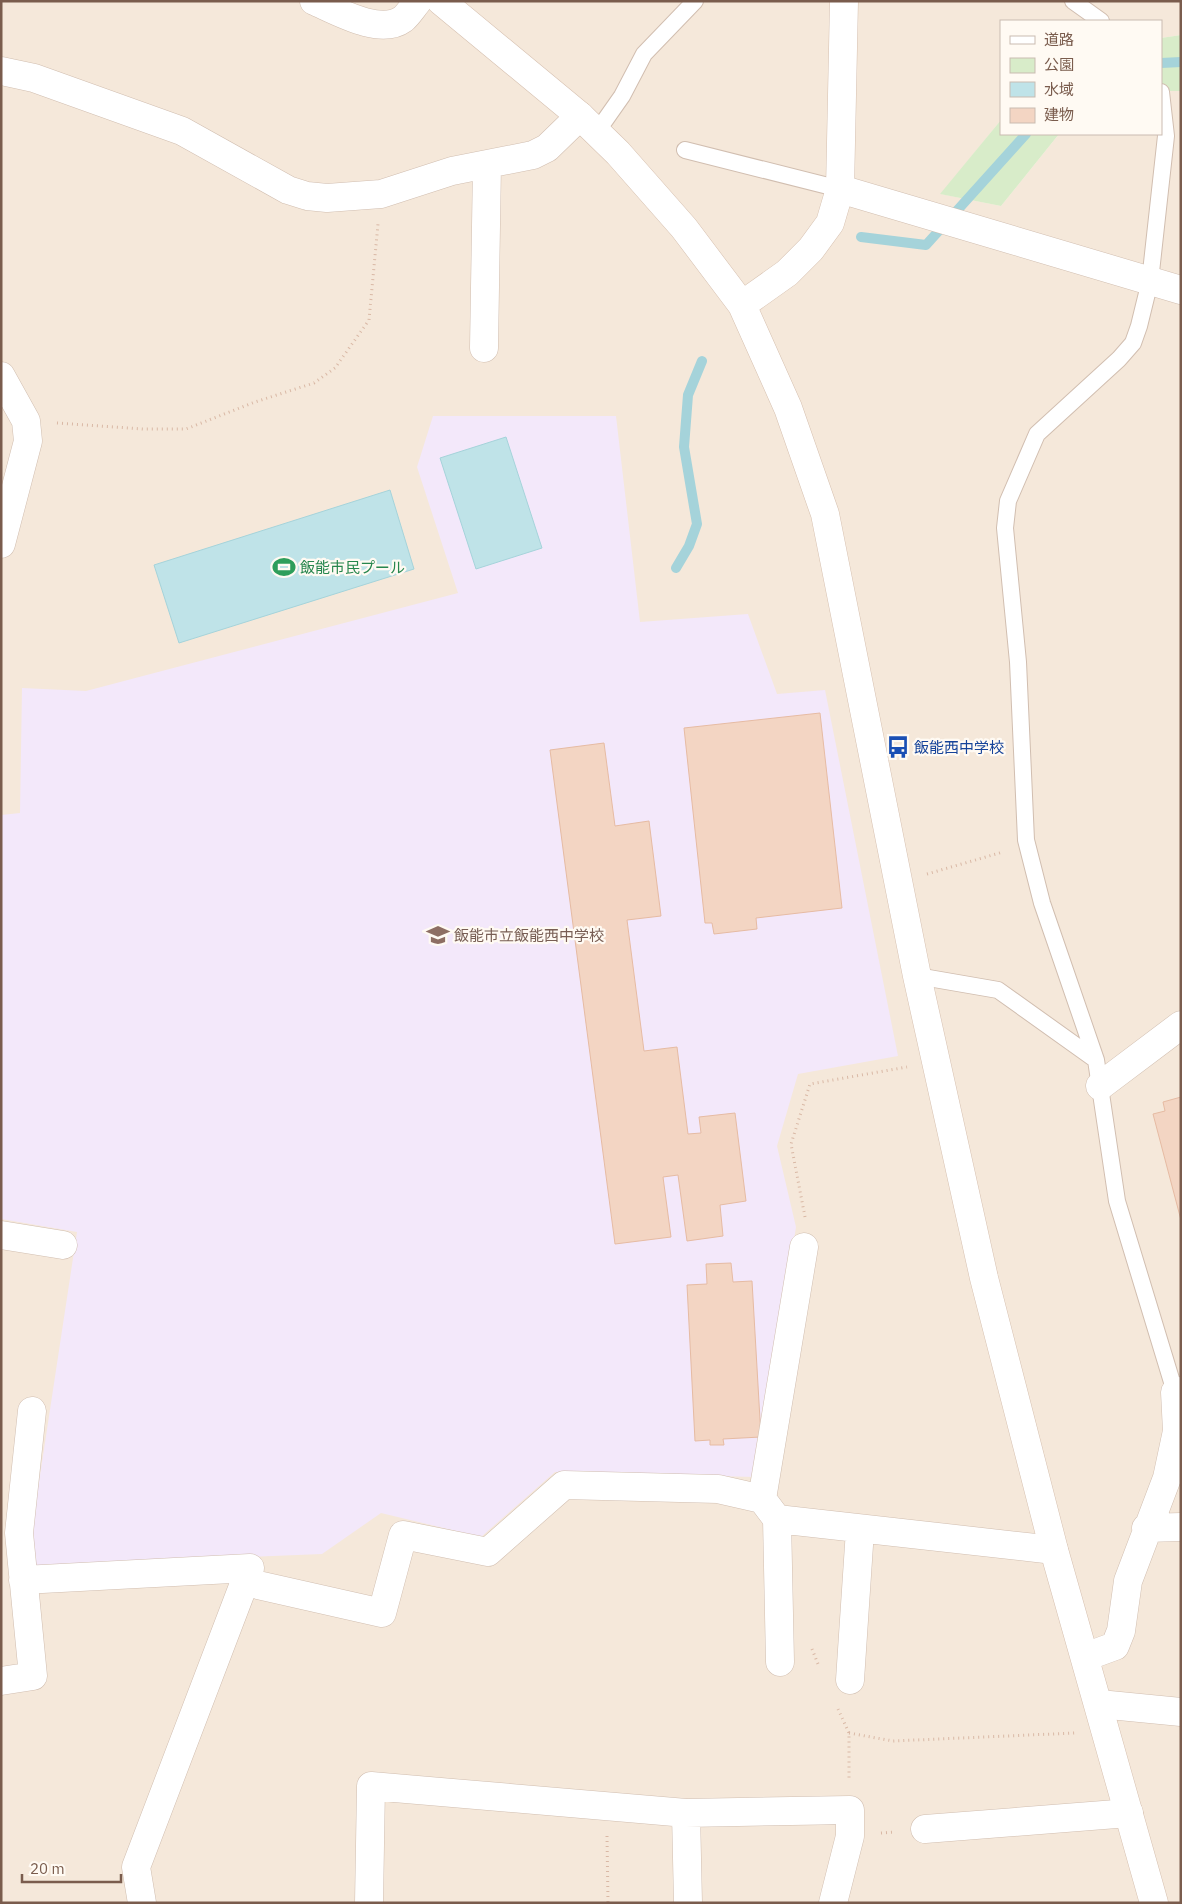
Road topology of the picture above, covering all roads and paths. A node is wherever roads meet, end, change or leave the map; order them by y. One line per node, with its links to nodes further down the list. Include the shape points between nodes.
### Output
1 (314, 1): 2 (street, via 383,26 402,20)
2 (418, 1)
3 (441, 1): 10 (street)
4 (695, 1): 10 (lane, via 644,54 622,96)
5 (844, 1): 13 (street)
6 (1073, 1): 7 (lane)
7 (1100, 20)
8 (1, 71): 14 (street, via 34,78 182,130 288,190 327,198)
9 (1162, 101): 15 (lane, via 1166,136)
10 (588, 124): 12 (street, via 533,155); 17 (street, via 684,228)
11 (685, 150): 13 (lane)
12 (487, 165): 14 (street, via 452,171); 18 (street)
13 (840, 188): 15 (street); 17 (street, via 830,223 811,249 786,273)
14 (381, 194): 20 (path, via 369,320 335,368 314,383 186,429)
15 (1150, 281): 16 (street); 22 (lane, via 1133,342 1119,359 1037,434 1008,501 1005,528 1018,662)
16 (1181, 290)
17 (742, 305): 23 (street, via 788,408 825,514)
18 (484, 348)
19 (1, 376): 20 (street)
20 (26, 420): 21 (street, via 28,441)
21 (1, 544)
22 (1027, 845): 23 (path); 27 (lane, via 1042,903)
23 (898, 883): 24 (street)
24 (917, 976): 26 (street); 27 (lane, via 998,990)
25 (1181, 1025): 27 (street)
26 (935, 1063): 30 (path, via 810,1084 791,1144 805,1218); 37 (street, via 984,1278)
27 (1098, 1073): 31 (lane, via 1117,1201)
28 (1, 1235): 29 (street)
29 (63, 1245)
30 (804, 1247): 33 (street)
31 (1178, 1392): 35 (street, via 1176,1431 1167,1478)
32 (32, 1411): 38 (street, via 19,1533)
33 (769, 1509): 36 (street); 39 (street, via 718,1488 564,1485 488,1552 403,1535 382,1613); 40 (street)
34 (1181, 1527): 35 (street)
35 (1146, 1528): 41 (street, via 1128,1581 1121,1631 1115,1646)
36 (860, 1530): 37 (street); 43 (street)
37 (1054, 1550): 41 (street)
38 (23, 1580): 39 (street, via 250,1568); 44 (street, via 33,1676)
39 (245, 1582): 55 (street, via 136,1867)
40 (780, 1652): 42 (path, via 810,1644)
41 (1086, 1657): 45 (street)
42 (821, 1671)
43 (850, 1680)
44 (1, 1681)
45 (1099, 1704): 47 (street); 48 (street)
46 (837, 1706): 49 (path)
47 (1181, 1712)
48 (1107, 1732): 49 (path, via 893,1741); 52 (street)
49 (848, 1733): 53 (path)
50 (606, 1808): 51 (street); 56 (street, via 371,1786); 57 (path)
51 (686, 1813): 53 (street); 58 (street)
52 (1129, 1813): 54 (street); 60 (street)
53 (850, 1823): 54 (path); 59 (street)
54 (925, 1829)
55 (142, 1903)
56 (369, 1903)
57 (608, 1903)
58 (688, 1903)
59 (833, 1903)
60 (1154, 1903)

